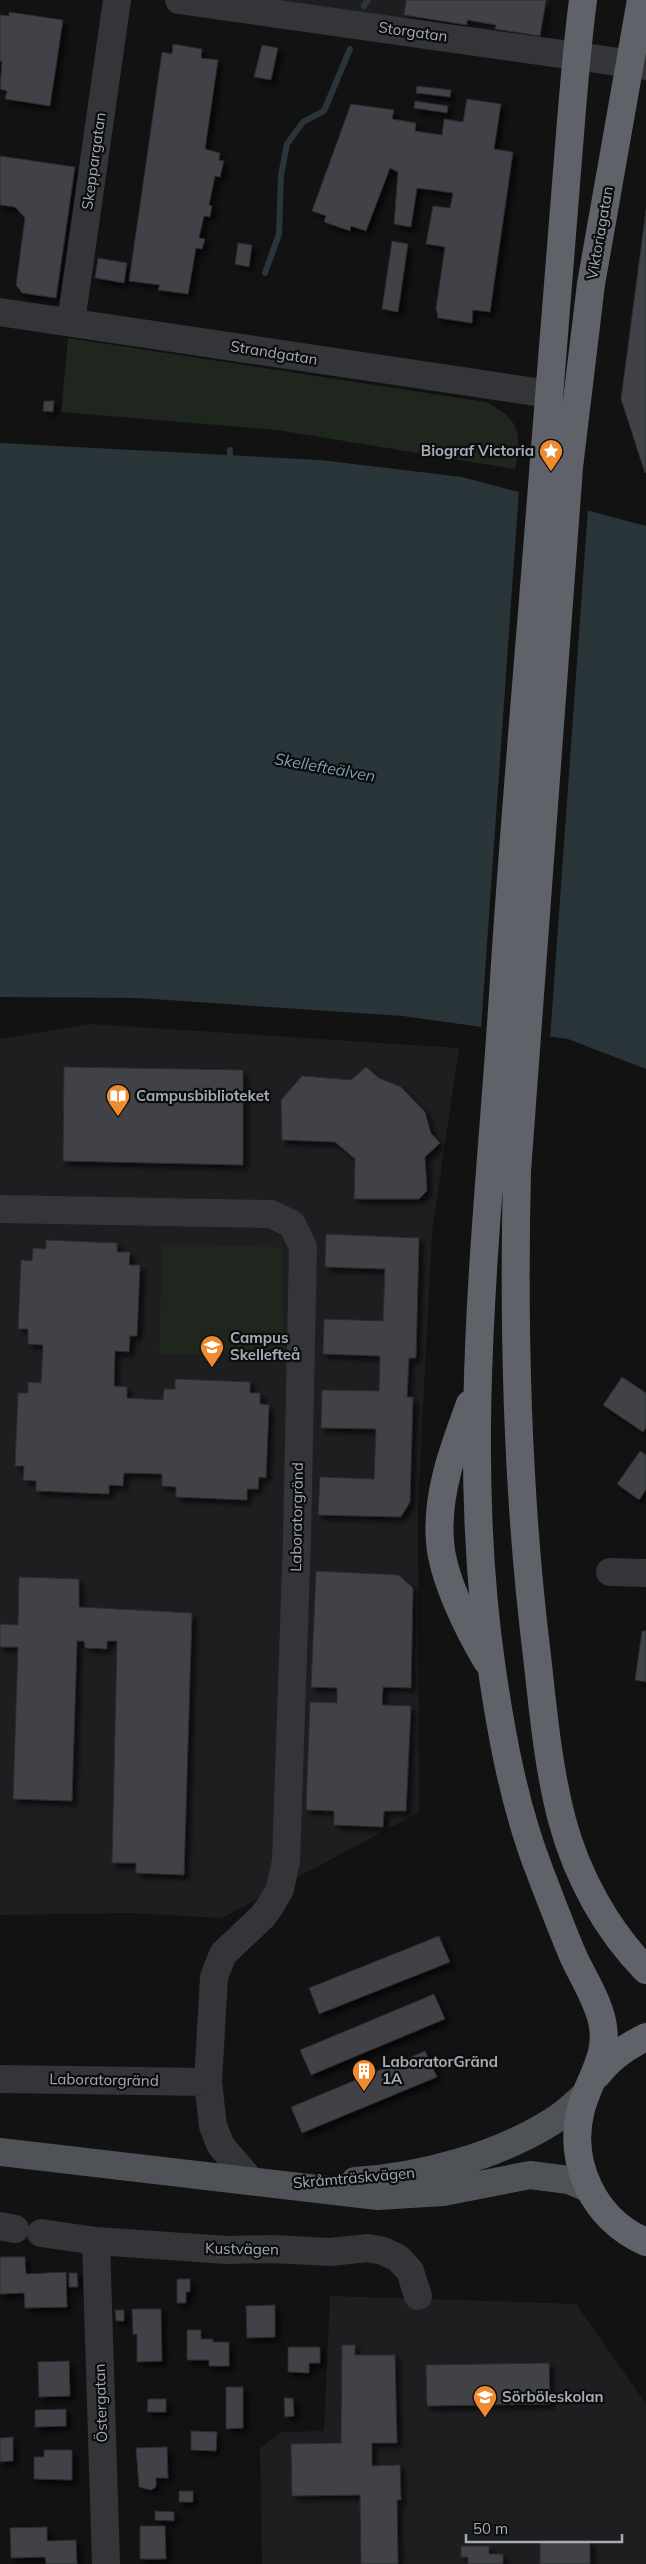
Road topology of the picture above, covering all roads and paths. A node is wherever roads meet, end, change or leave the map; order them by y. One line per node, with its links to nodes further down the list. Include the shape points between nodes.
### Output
1 (117, 0): 8 (street, Skeppargatan)
2 (179, 0): 5 (street, Storgatan)
3 (583, 0): 5 (highway)
4 (641, 0): 6 (highway, Viktoriagatan)
5 (577, 57): 6 (street, Storgatan); 9 (highway)
6 (638, 65): 10 (highway, Viktoriagatan)
7 (0, 312): 8 (street, Strandgatan)
8 (71, 322): 9 (street, Strandgatan)
9 (548, 394): 10 (highway)
10 (556, 466): 11 (highway)
11 (510, 1084): 13 (highway); 17 (highway, via 517,1171 518,1431 528,1581 545,1726 562,1820 587,1888 608,1925)
12 (0, 1209): 20 (street, Laboratorgränd, via 271,1214 292,1224 302,1247 297,1548 286,1861 280,1889 271,1905 223,1954 214,1977)
13 (477, 1386): 16 (highway, via 476,1477 480,1564); 16 (highway, via 451,1457 442,1498 440,1542 467,1627)
14 (610, 1572): 15 (street)
15 (646, 1573)
16 (492, 1669): 21 (highway, via 511,1779 538,1867 575,1960 598,2006 604,2029 602,2058)
17 (646, 1970)
18 (646, 2036): 21 (highway, via 611,2059)
19 (0, 2078): 20 (street, Laboratorgränd)
20 (208, 2082): 23 (street, Laboratorgränd, via 213,2126 221,2146)
21 (588, 2090): 24 (main road, Skråmträskvägen, via 554,2121 531,2133 496,2149 420,2173); 25 (highway, via 577,2130 577,2148)
22 (0, 2152): 23 (main road, Skråmträskvägen)
23 (251, 2180): 24 (main road, Skråmträskvägen)
24 (283, 2185): 25 (main road, Skråmträskvägen, via 378,2196 412,2196 530,2175 569,2180)
25 (588, 2188): 28 (highway, via 614,2222)
26 (41, 2233): 27 (street, Kustvägen)
27 (96, 2241): 29 (street, Kustvägen, via 227,2250 375,2250 398,2258 410,2271); 30 (street, Östergatan)
28 (642, 2243)
29 (418, 2296)
30 (106, 2564)

